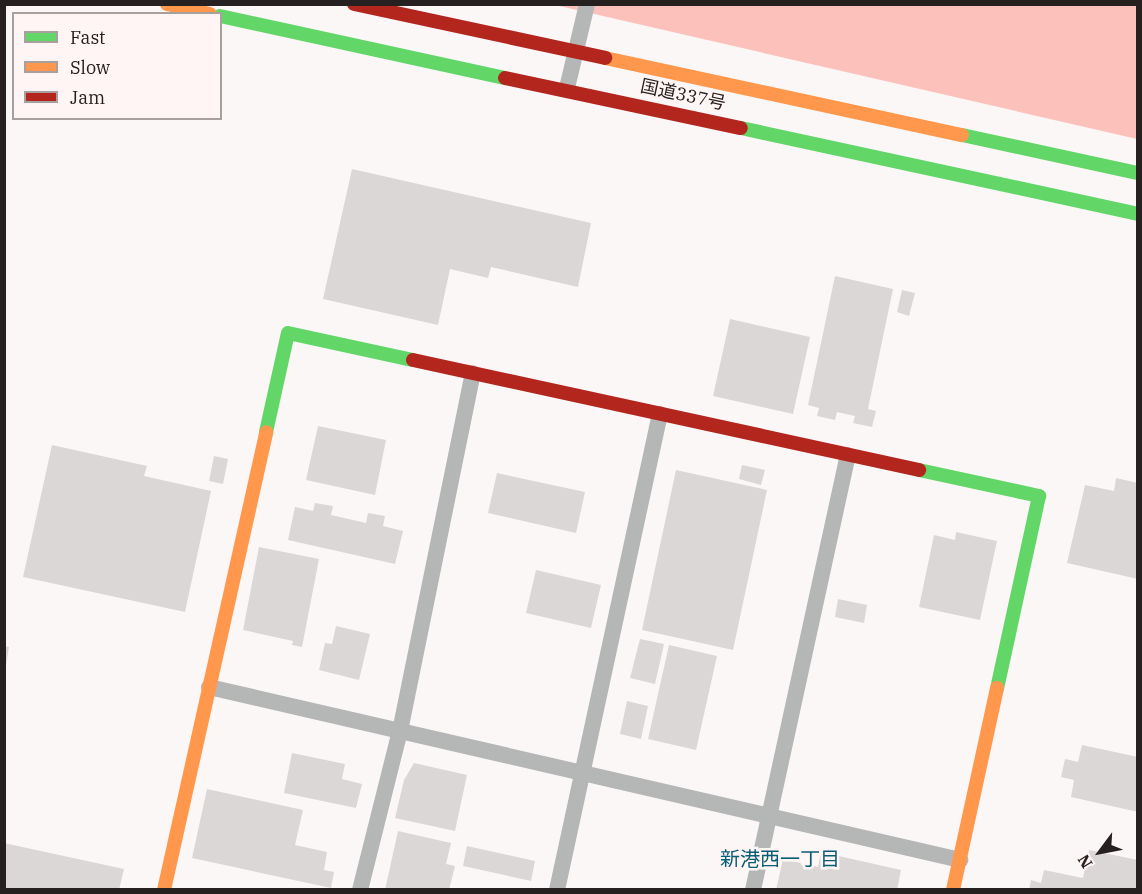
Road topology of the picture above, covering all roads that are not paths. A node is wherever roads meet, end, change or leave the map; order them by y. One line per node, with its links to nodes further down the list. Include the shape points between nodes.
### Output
1 (167, 4): 4 (main road)
2 (354, 4): 6 (main road, 国道337号)
3 (587, 4): 6 (street)
4 (201, 12)
5 (222, 16): 7 (main road, 国道337号)
6 (576, 50): 7 (street); 8 (main road, 国道337号)
7 (567, 88): 9 (main road, 国道337号)
8 (1137, 172)
9 (1137, 214)
10 (473, 373): 11 (main road); 13 (main road, via 288,333); 14 (street)
11 (660, 414): 12 (main road); 15 (street)
12 (848, 455): 16 (street); 17 (main road, via 1039,496)
13 (209, 687): 14 (street); 18 (main road)
14 (400, 730): 15 (street); 19 (street)
15 (582, 773): 16 (street); 20 (street)
16 (769, 816): 17 (street); 21 (street)
17 (960, 860): 22 (main road)
18 (164, 890)
19 (360, 890)
20 (557, 890)
21 (753, 890)
22 (953, 890)

